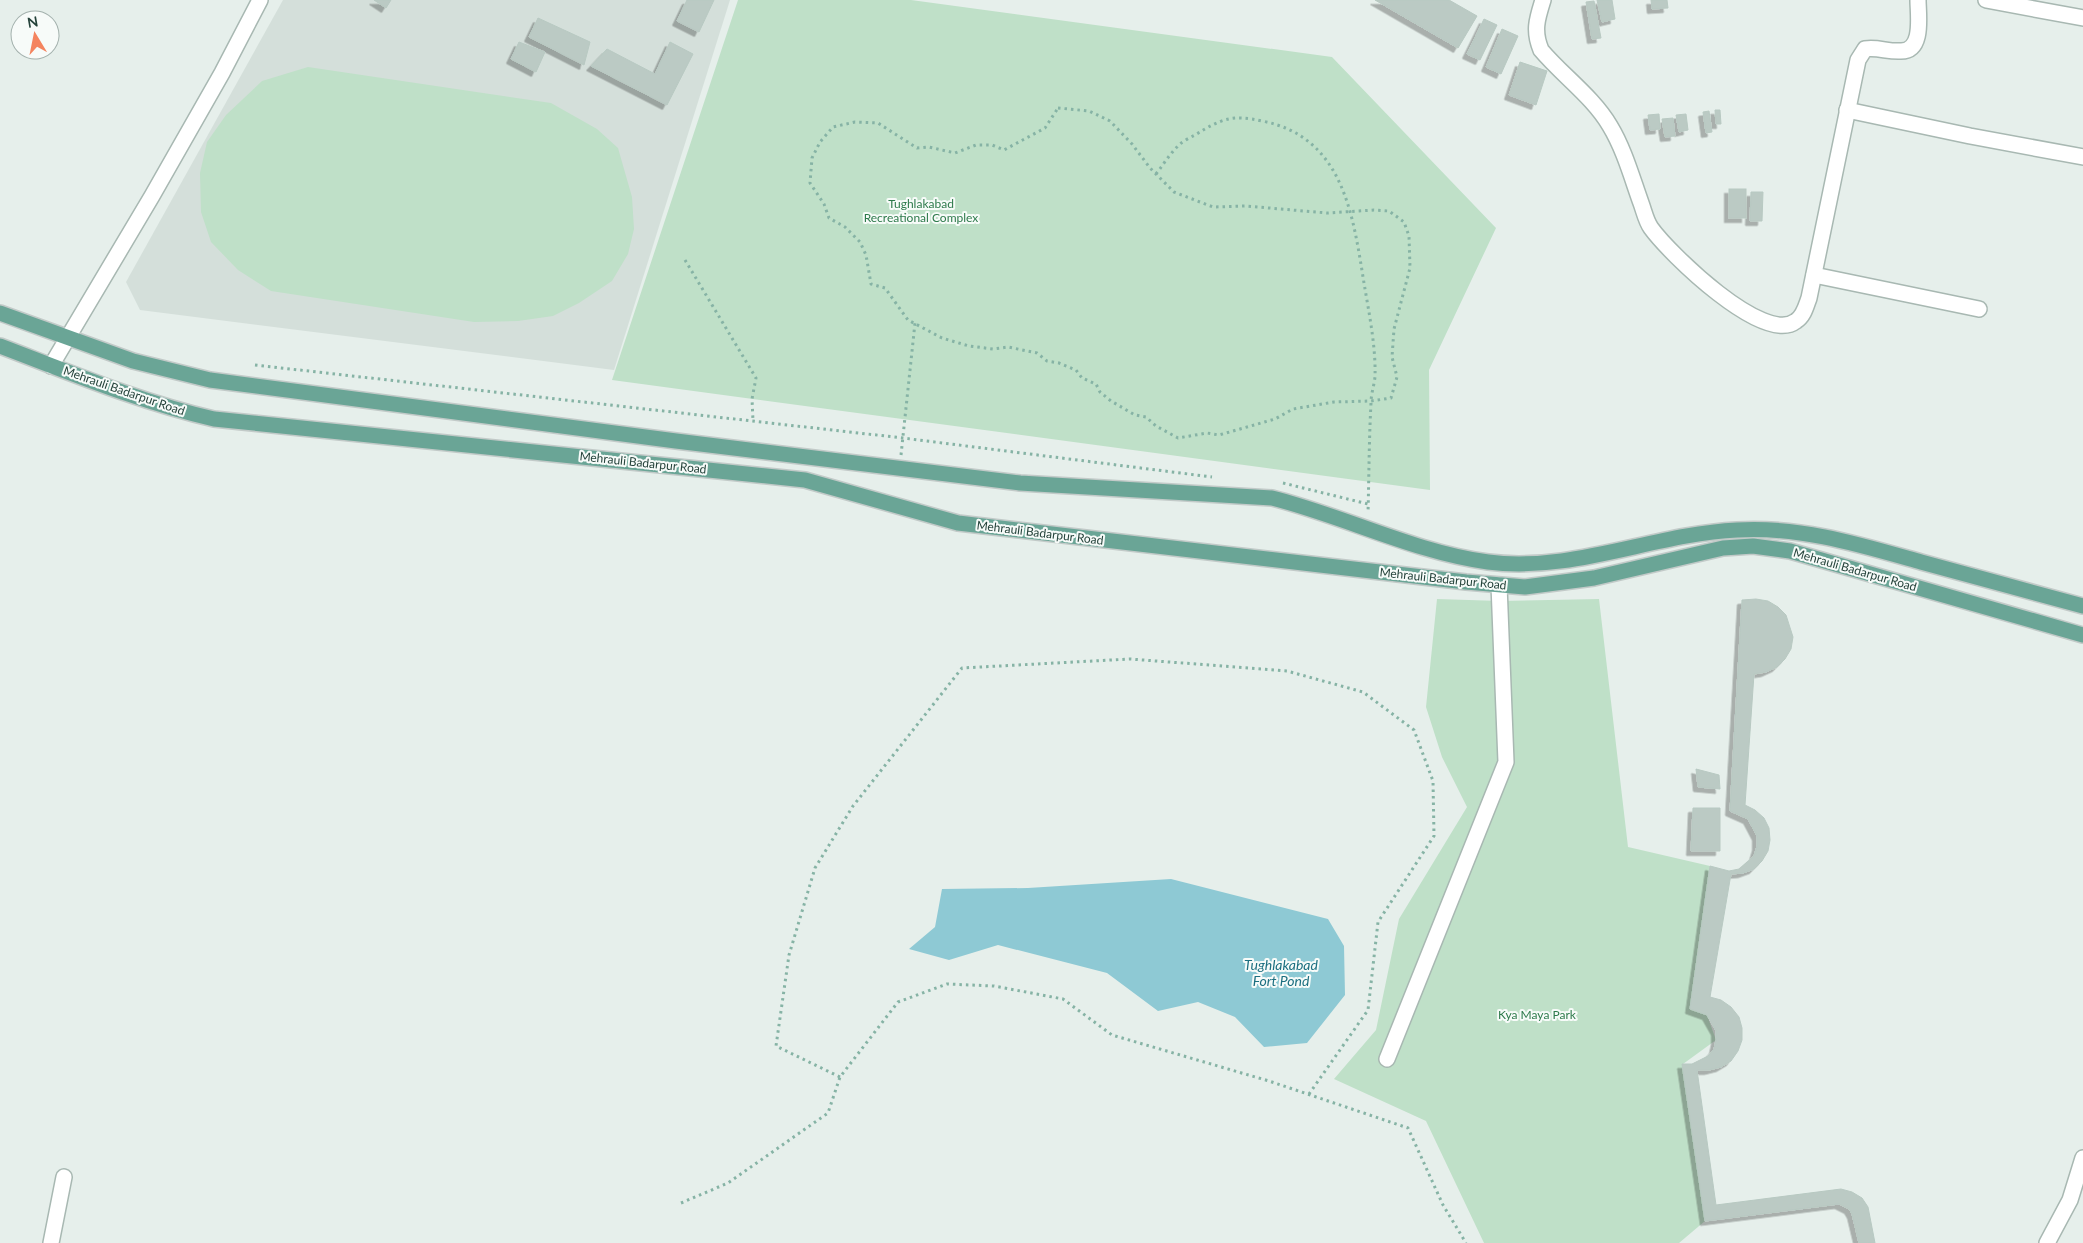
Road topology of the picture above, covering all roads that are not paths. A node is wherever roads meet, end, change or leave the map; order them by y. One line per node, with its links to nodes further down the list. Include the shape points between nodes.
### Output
1 (260, 0): 11 (street, via 152,196)
2 (1543, 0): 8 (street, via 1535,27 1541,50 1610,126 1650,226 1682,263 1757,320 1784,326 1796,322 1803,313)
3 (1918, 0): 6 (street, via 1915,44 1902,52 1875,47 1860,53)
4 (1986, 0): 5 (street)
5 (2083, 18)
6 (1847, 110): 7 (street); 8 (street)
7 (2083, 157)
8 (1814, 274): 9 (street)
9 (1979, 309)
10 (0, 313): 11 (main road, Mehrauli Badarpur Road)
11 (67, 337): 13 (street); 15 (main road, Mehrauli Badarpur Road, via 133,361 210,380 1020,482 1272,498 1309,507 1456,556 1518,564 1586,557 1698,534 1767,529 1837,538)
12 (0, 346): 13 (main road, Mehrauli Badarpur Road)
13 (51, 366): 14 (main road, Mehrauli Badarpur Road, via 169,409 214,419 805,480 958,523)
14 (1499, 585): 16 (main road, Mehrauli Badarpur Road, via 1525,587 1594,578 1723,548 1753,546 1790,551); 17 (street, via 1506,762)
15 (2083, 606)
16 (2083, 635)
17 (1387, 1059)
18 (2083, 1158): 20 (street)
19 (64, 1177): 21 (street)
20 (2077, 1203): 22 (street)
21 (50, 1243)
22 (2047, 1243)

